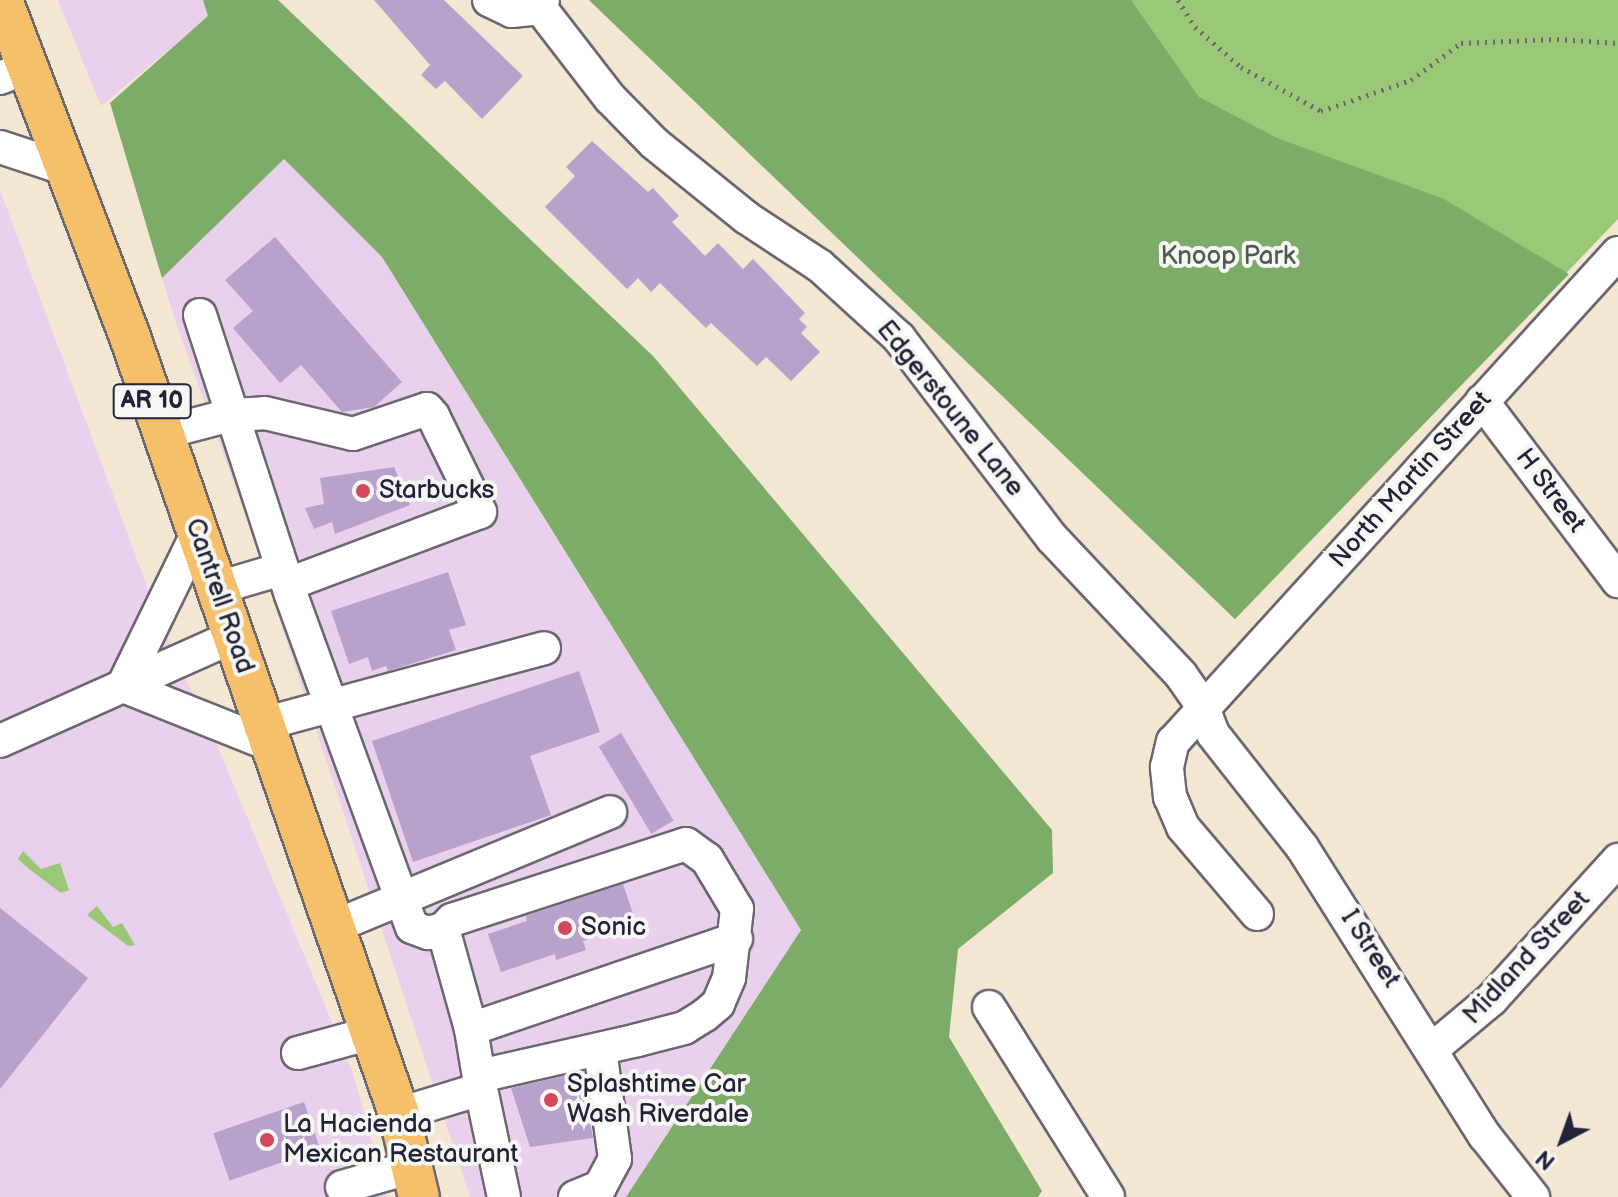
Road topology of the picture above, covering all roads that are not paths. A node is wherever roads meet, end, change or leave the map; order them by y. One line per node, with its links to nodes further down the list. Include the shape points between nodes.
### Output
1 (2, 0): 4 (main road, Cantrell Road / AR 10)
2 (489, 0): 3 (street, Edgerstoune Lane, via 512,11)
3 (541, 3): 19 (street, Edgerstoune Lane, via 610,98 654,143 747,218 820,266 899,338 1052,538 1181,675)
4 (14, 72): 6 (main road, Cantrell Road / AR 10)
5 (0, 147): 6 (street)
6 (64, 168): 11 (main road, Cantrell Road / AR 10)
7 (1618, 253): 9 (street, North Martin Street)
8 (200, 315): 10 (street)
9 (1482, 401): 14 (street, H Street); 19 (street, North Martin Street)
10 (231, 415): 11 (street); 13 (street); 13 (street, via 265,413 353,434 427,409 480,512)
11 (162, 433): 12 (main road, Cantrell Road / AR 10)
12 (197, 534): 15 (main road, Cantrell Road / AR 10); 18 (street)
13 (285, 576): 15 (street); 20 (street)
14 (1618, 581)
15 (214, 589): 16 (main road, Cantrell Road / AR 10)
16 (233, 637): 18 (street); 21 (main road, Cantrell Road / AR 10)
17 (544, 648): 20 (street)
18 (123, 686): 21 (street); 22 (street)
19 (1202, 705): 26 (street, North Martin Street, via 1173,742 1167,767 1170,797 1183,827); 34 (street, I Street, via 1213,734 1302,847)
20 (334, 707): 21 (street); 25 (street)
21 (267, 735): 27 (main road, Cantrell Road / AR 10)
22 (0, 741)
23 (610, 812): 25 (street)
24 (1618, 860): 34 (street, Midland Street, via 1484,1008)
25 (400, 896): 27 (street); 28 (street, via 412,927 428,933)
26 (1257, 914)
27 (333, 927): 32 (main road, Cantrell Road / AR 10)
28 (443, 929): 29 (street, via 452,920 686,844 707,859 730,892 737,909); 31 (street)
29 (736, 939): 31 (street); 33 (street, via 729,978 718,1004 705,1015 684,1028)
30 (989, 1007): 42 (street)
31 (471, 1029): 36 (street)
32 (371, 1033): 35 (street); 37 (main road, Cantrell Road / AR 10)
33 (600, 1049): 36 (street); 41 (street, via 615,1159 600,1187)
34 (1431, 1050): 43 (street, I Street, via 1485,1136)
35 (298, 1053)
36 (480, 1082): 37 (street); 40 (street)
37 (399, 1114): 38 (main road, Cantrell Road / AR 10)
38 (416, 1182): 39 (street)
39 (342, 1187)
40 (504, 1197)
41 (575, 1197)
42 (1108, 1197)
43 (1533, 1197)

